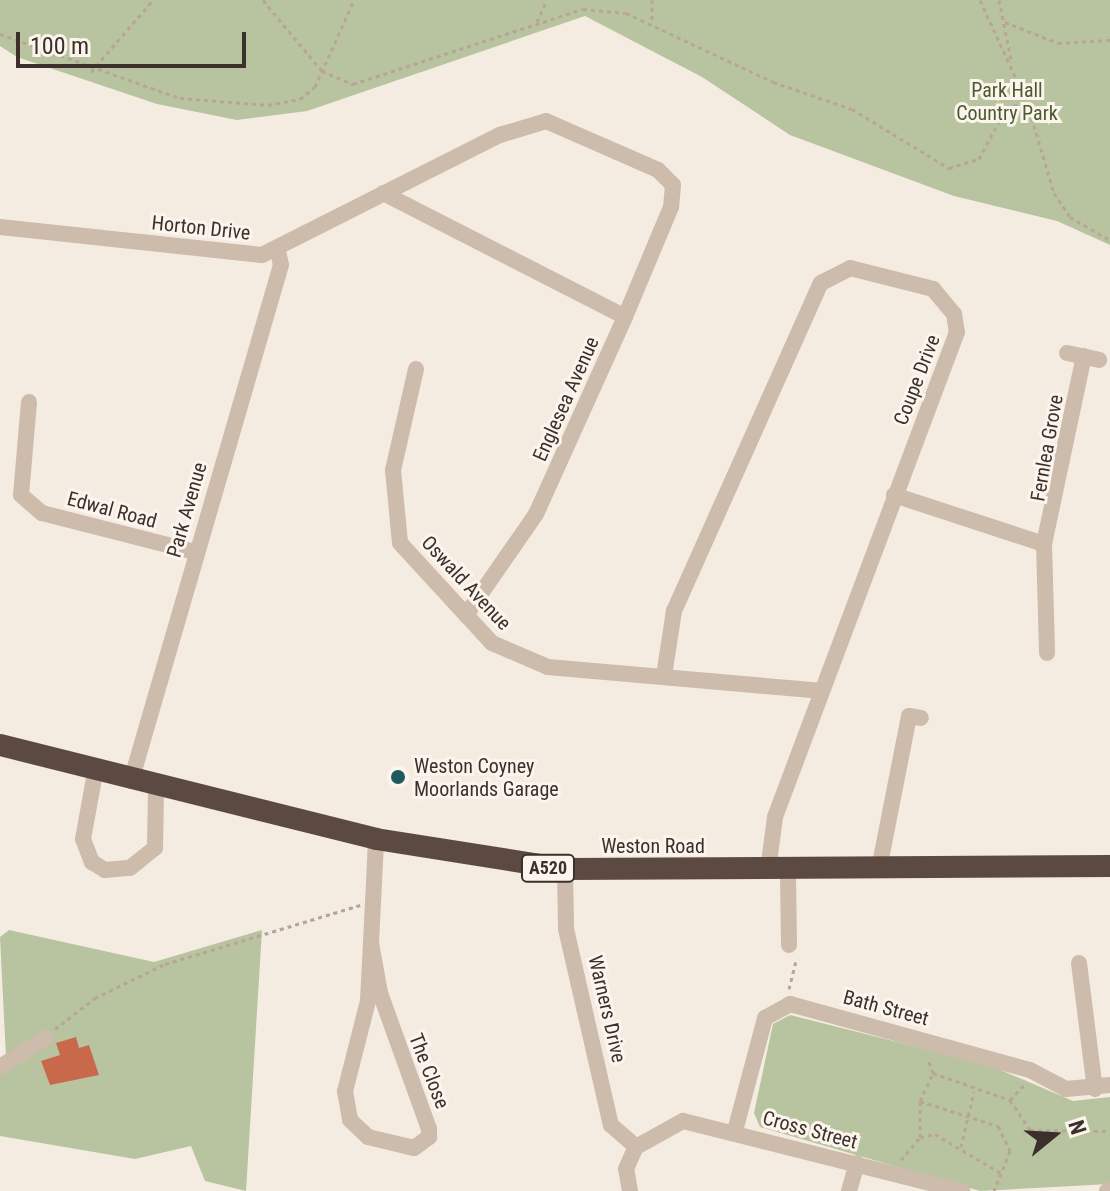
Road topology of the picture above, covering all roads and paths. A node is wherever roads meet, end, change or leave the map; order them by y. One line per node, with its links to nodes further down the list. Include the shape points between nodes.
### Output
1 (153, 0): 15 (path)
2 (263, 0): 14 (path)
3 (354, 0): 14 (path)
4 (547, 0): 8 (path)
5 (652, 0): 9 (path)
6 (980, 0): 13 (path)
7 (999, 0): 10 (path)
8 (537, 22): 9 (path, via 583,9); 14 (path, via 368,82)
9 (652, 22): 16 (path, via 773,82 852,109 949,168 979,159 1006,108)
10 (1005, 22): 12 (path, via 1058,43); 13 (path)
11 (0, 34): 15 (path)
12 (1110, 40)
13 (1011, 63): 16 (path)
14 (322, 71): 15 (path, via 300,99 227,107)
15 (91, 72)
16 (1027, 102): 20 (path, via 1054,193 1070,217)
17 (673, 185): 18 (street, Horton Drive, via 638,159 546,121 524,125); 22 (street, Englesea Avenue, via 671,207)
18 (383, 193): 21 (street, Horton Drive); 22 (street)
19 (0, 227): 21 (street, Horton Drive)
20 (1110, 240)
21 (278, 251): 28 (street, Park Avenue, via 281,265)
22 (625, 317): 29 (street, Englesea Avenue, via 536,514)
23 (1083, 356): 27 (street, Fernlea Grove, via 1052,531)
24 (416, 369): 29 (street, Oswald Avenue, via 393,470 395,524 400,543)
25 (29, 402): 28 (street, Edwal Road, via 21,495 42,513)
26 (894, 495): 27 (street); 31 (street, Coupe Drive, via 957,332 954,314 933,289 850,268 821,283 811,300 674,611); 32 (street, Coupe Drive)
27 (1044, 544): 30 (street, Fernlea Grove)
28 (195, 552): 36 (street, Park Avenue)
29 (466, 615): 31 (street, Oswald Avenue, via 492,643 548,667)
30 (1049, 656)
31 (664, 676): 32 (street, Oswald Avenue)
32 (820, 691): 42 (street, Coupe Drive, via 775,817)
33 (921, 718): 41 (street, via 909,716)
34 (0, 745): 35 (highway, Weston Road / A520)
35 (95, 773): 36 (highway, Weston Road / A520); 37 (street, via 83,839 92,862 105,870 130,868 155,848)
36 (131, 781): 37 (highway, Weston Road / A520)
37 (156, 788): 38 (highway, Weston Road / A520)
38 (376, 839): 40 (highway, Weston Road / A520); 43 (street, The Close)
39 (1110, 866): 41 (highway, Weston Road / A520)
40 (565, 869): 42 (highway, Weston Road / A520); 60 (street, Warners Drive, via 566,929 611,1125)
41 (879, 869): 42 (highway, Weston Road / A520)
42 (778, 871): 45 (street, Coupe Drive)
43 (374, 899): 44 (street, The Close); 47 (path, via 165,964 95,998)
44 (371, 943): 44 (street, The Close, via 380,993 429,1129 429,1137 414,1148 368,1137 350,1120 345,1091 368,1001)
45 (789, 945)
46 (1079, 963): 52 (street)
47 (45, 1038): 49 (street)
48 (930, 1040): 50 (street, Bath Street); 51 (path); 57 (street, Bath Street, via 776,1006 765,1018)
49 (0, 1067)
50 (1030, 1070): 52 (street, Bath Street, via 1066,1089); 54 (path)
51 (933, 1073): 53 (path); 55 (path)
52 (1102, 1087)
53 (974, 1091): 54 (path); 56 (path)
54 (1010, 1100): 58 (path, via 1030,1130)
55 (920, 1101): 56 (path); 59 (path)
56 (965, 1120): 61 (path); 64 (path, via 1004,1134 1010,1151)
57 (735, 1131): 60 (street, Cross Street, via 683,1121); 62 (street, Cross Street)
58 (1110, 1131)
59 (920, 1137): 61 (path, via 935,1134); 63 (path)
60 (642, 1142): 65 (street, via 626,1169)
61 (961, 1148): 64 (path)
62 (857, 1163): 63 (street, Cross Street); 66 (street)
63 (896, 1173): 67 (street, Cross Street)
64 (1001, 1173): 68 (path)
65 (630, 1191)
66 (849, 1191)
67 (962, 1191)
68 (994, 1191)

